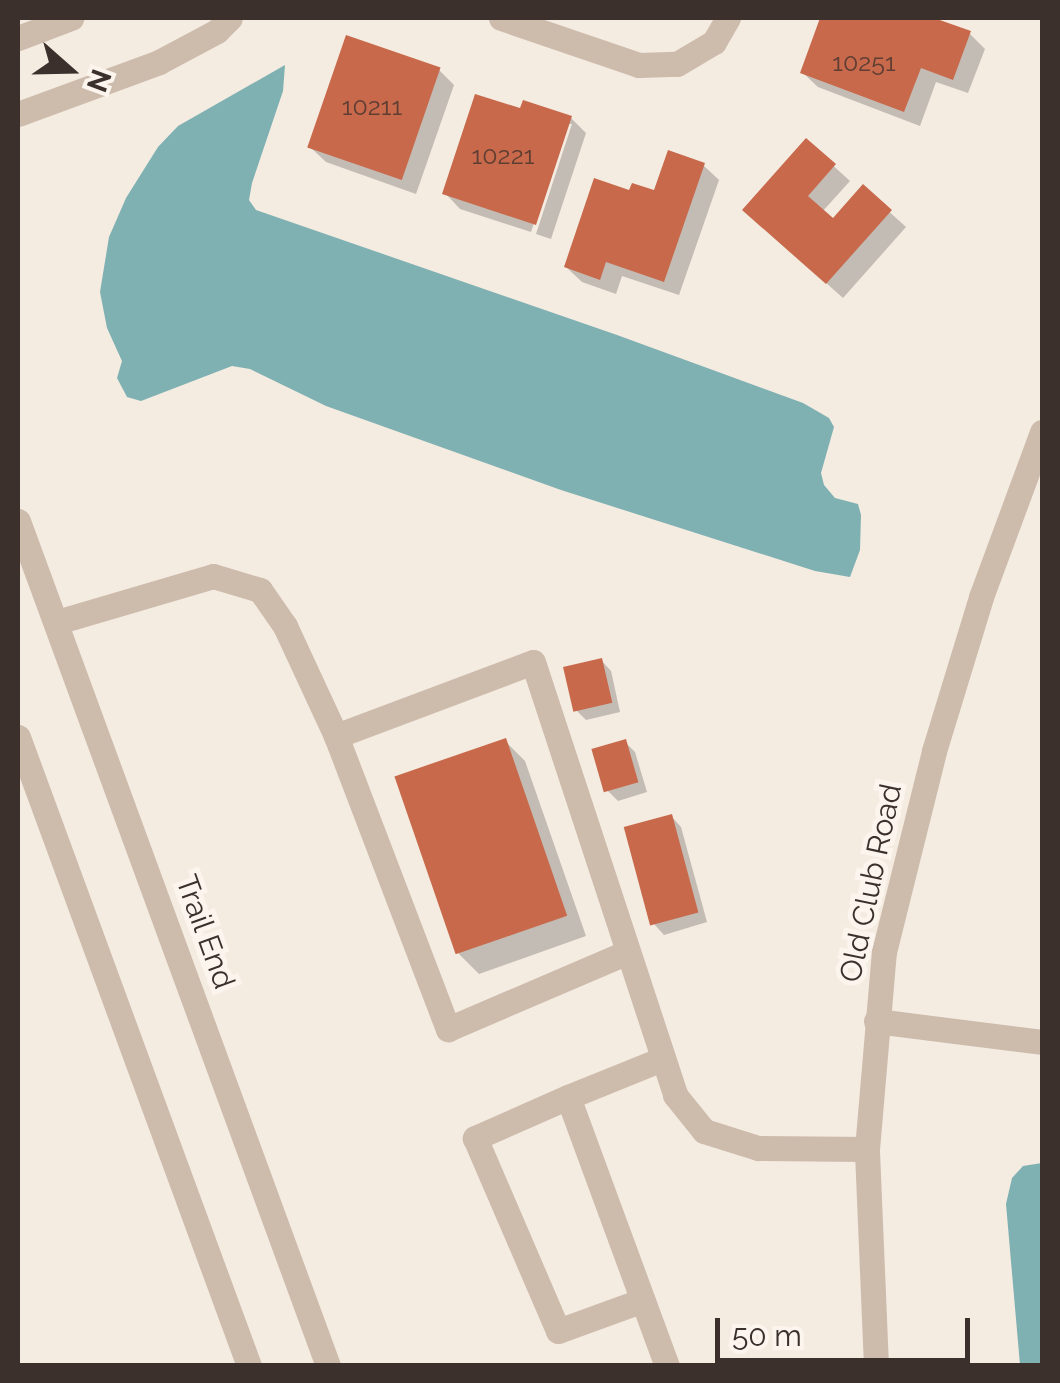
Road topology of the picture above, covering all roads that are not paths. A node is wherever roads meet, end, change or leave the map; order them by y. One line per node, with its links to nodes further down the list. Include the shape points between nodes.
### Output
1 (71, 18): 5 (street)
2 (230, 18): 6 (street, via 159,62)
3 (501, 18): 4 (street, via 639,65 677,64 714,42)
4 (728, 18)
5 (18, 38)
6 (18, 114)
7 (1042, 432): 13 (street, Old Club Road, via 981,597 934,752 900,876)
8 (18, 521): 9 (street, Trail End)
9 (57, 622): 10 (street, via 213,576 260,590 285,626); 20 (street, Trail End)
10 (336, 736): 12 (street, via 448,1029); 12 (street, via 533,662)
11 (18, 737): 19 (street)
12 (625, 953): 15 (street)
13 (876, 1021): 14 (street); 17 (street, Old Club Road)
14 (1042, 1042)
15 (662, 1058): 16 (street); 17 (street, via 675,1096 704,1131 758,1148)
16 (568, 1097): 18 (street); 18 (street, via 475,1138 558,1331)
17 (867, 1150): 22 (street, Old Club Road)
18 (643, 1300): 21 (street)
19 (250, 1366)
20 (328, 1366)
21 (667, 1366)
22 (876, 1366)

